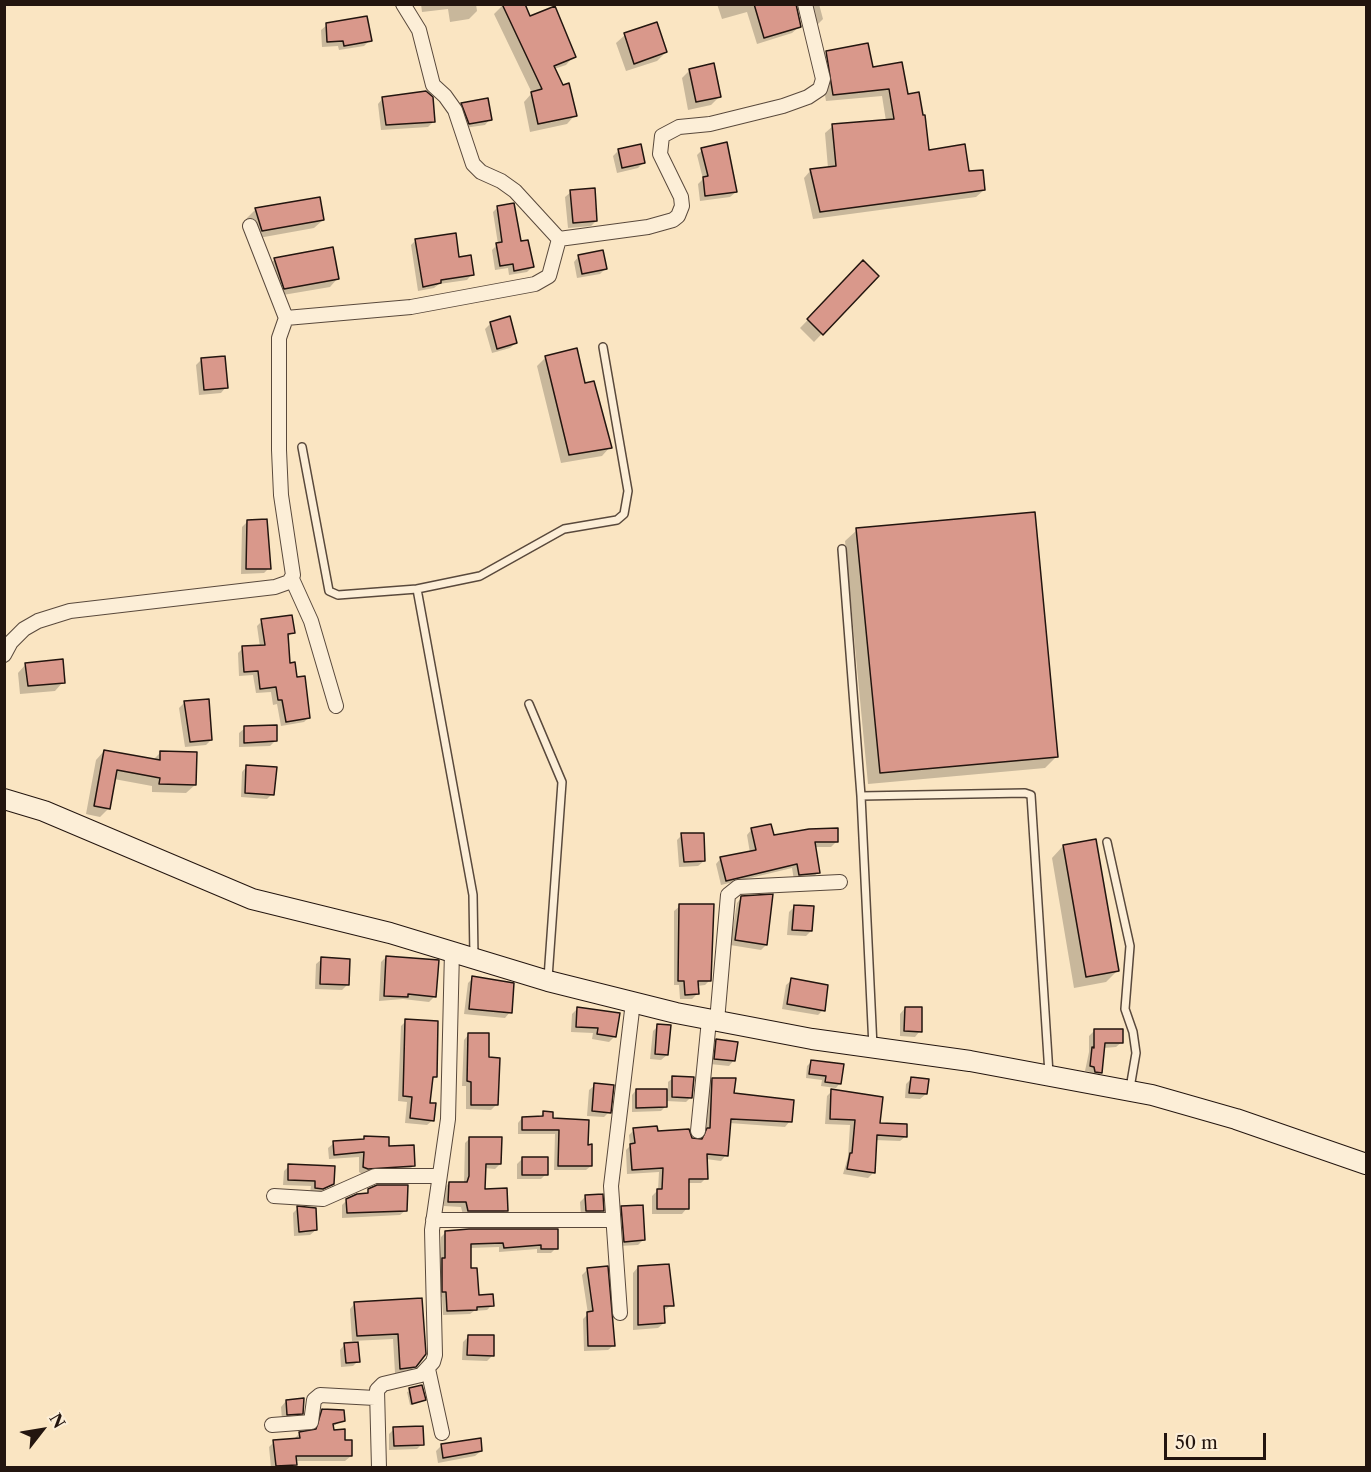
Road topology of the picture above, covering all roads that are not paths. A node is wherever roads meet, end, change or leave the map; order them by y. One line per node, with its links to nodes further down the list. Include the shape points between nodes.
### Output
1 (403, 4): 4 (street, via 419,30 433,85 455,110 473,164 515,191)
2 (805, 4): 4 (street, via 823,79 820,89 783,106 710,124 679,127 662,136 660,154 681,197 682,206 673,220)
3 (250, 226): 5 (street)
4 (559, 239): 5 (street, via 549,276 542,282 411,308)
5 (286, 318): 9 (street, via 279,338 279,476)
6 (603, 346): 10 (lane, via 628,491 622,517 564,529 480,576)
7 (302, 447): 10 (lane, via 329,591 338,595)
8 (842, 549): 14 (lane)
9 (292, 579): 11 (street, via 275,587 70,611 24,629 10,642); 13 (street, via 311,621)
10 (417, 589): 19 (lane, via 473,895)
11 (4, 655)
12 (529, 704): 20 (lane, via 562,782)
13 (336, 706)
14 (861, 796): 23 (lane); 24 (lane, via 1031,795)
15 (4, 799): 18 (street, via 44,811 259,902)
16 (1107, 842): 25 (lane, via 1130,946 1125,1009 1136,1053)
17 (840, 882): 22 (street, via 738,887 728,895)
18 (452, 951): 19 (street); 28 (street, via 448,1119)
19 (474, 959): 20 (street)
20 (548, 981): 21 (street)
21 (633, 1002): 22 (street); 31 (street, via 611,1186)
22 (713, 1020): 23 (street); 26 (street)
23 (873, 1049): 24 (street)
24 (1049, 1076): 25 (street)
25 (1129, 1091): 27 (street, via 1200,1107)
26 (698, 1131)
27 (1366, 1164)
28 (439, 1176): 29 (street, via 375,1176 323,1199); 30 (street)
29 (274, 1196)
30 (433, 1220): 31 (street); 33 (street, via 435,1354)
31 (612, 1221): 32 (street)
32 (620, 1313)
33 (428, 1369): 34 (street, via 413,1378 383,1384); 36 (street)
34 (375, 1398): 35 (street, via 320,1395 314,1400 311,1422); 37 (street)
35 (272, 1425)
36 (442, 1433)
37 (379, 1467)

